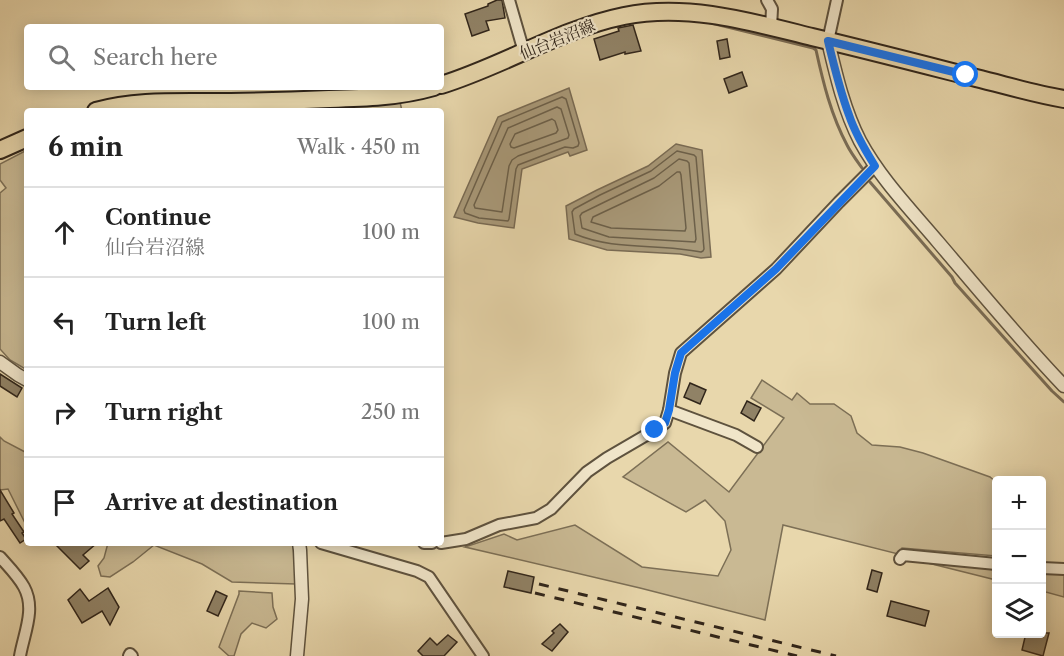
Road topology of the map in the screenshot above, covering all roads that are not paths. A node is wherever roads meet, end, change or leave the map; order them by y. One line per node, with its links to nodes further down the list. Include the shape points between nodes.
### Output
1 (509, 0): 6 (street)
2 (767, 0): 4 (street, via 772,9)
3 (837, 0): 5 (street)
4 (771, 27): 5 (main road, 仙台岩沼線); 6 (main road, 仙台岩沼線, via 721,16 651,12 595,23)
5 (828, 41): 9 (main road, 仙台岩沼線); 13 (street, via 849,116)
6 (524, 52): 7 (main road, 仙台岩沼線)
7 (444, 84)
8 (424, 90): 10 (main road, via 376,97 152,103)
9 (1064, 99)
10 (109, 108)
11 (24, 139): 12 (main road)
12 (0, 150)
13 (875, 166): 16 (street); 17 (street, via 776,269 681,353)
14 (0, 362): 15 (street)
15 (24, 378)
16 (1064, 386)
17 (669, 410): 18 (street); 19 (street, via 665,423 587,472 551,509 536,518)
18 (757, 447)
19 (444, 543)
20 (299, 546): 28 (street, via 302,599)
21 (331, 546): 29 (street, via 429,577)
22 (0, 557): 27 (street, via 24,586 29,602)
23 (900, 559): 24 (street, via 903,555)
24 (992, 564)
25 (1046, 568): 26 (street)
26 (1064, 569)
27 (20, 656)
28 (297, 656)
29 (483, 656)

